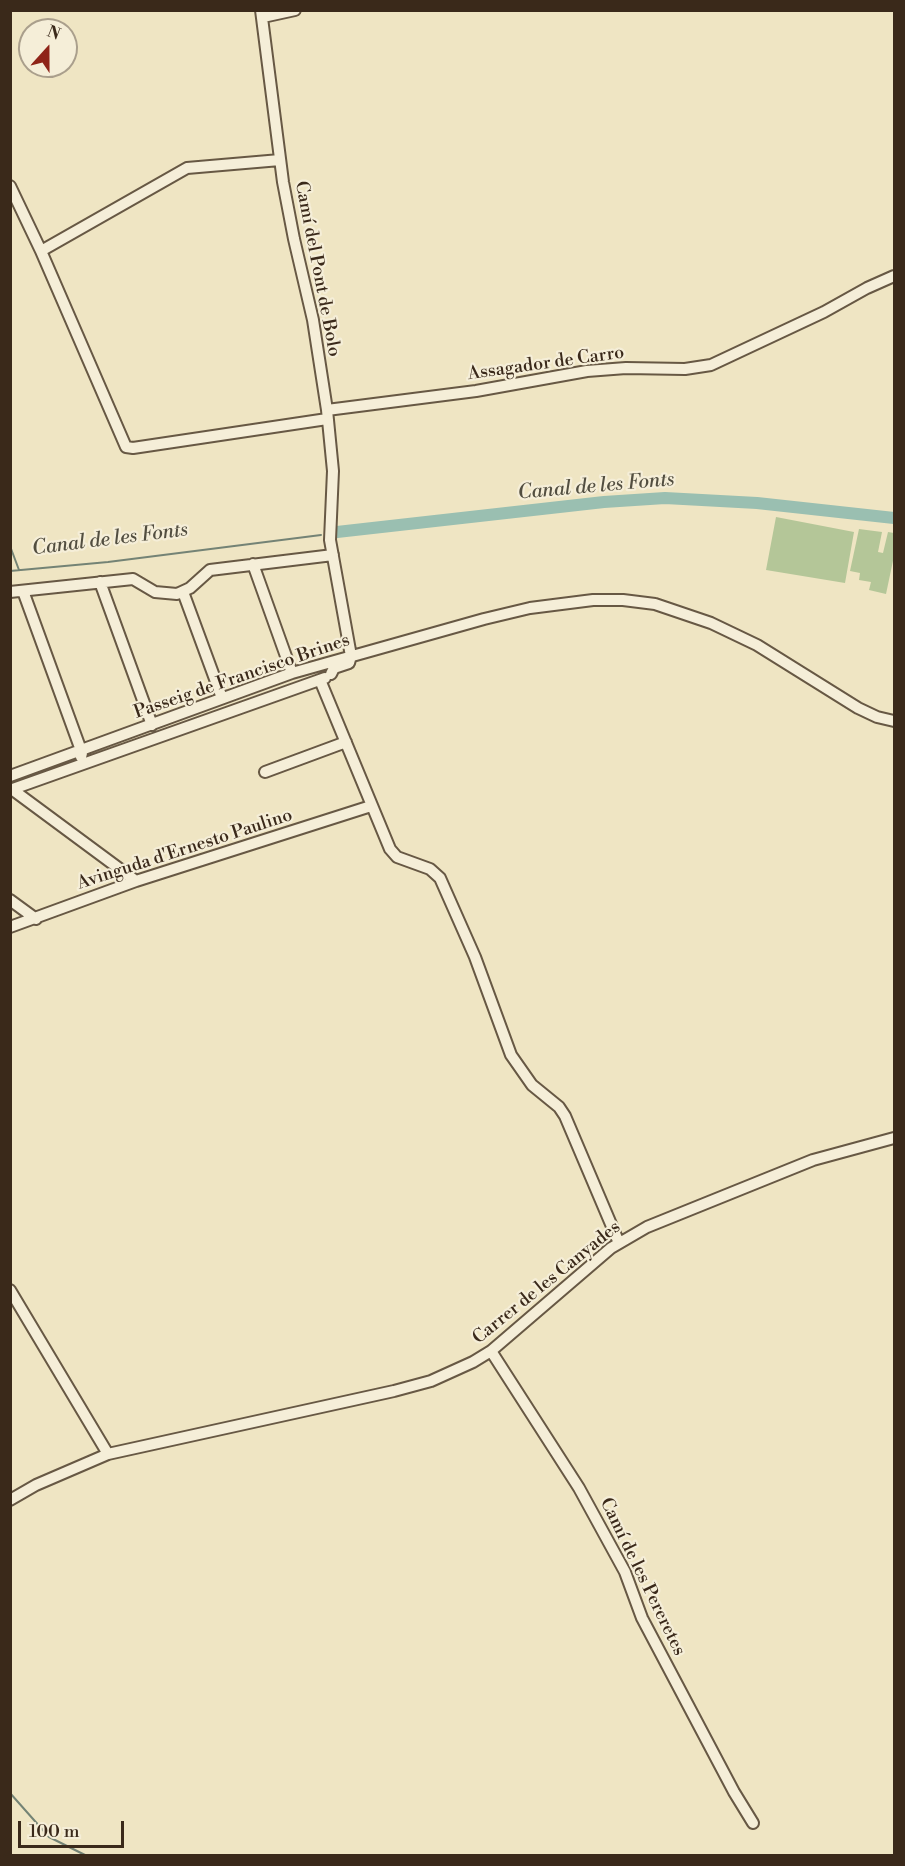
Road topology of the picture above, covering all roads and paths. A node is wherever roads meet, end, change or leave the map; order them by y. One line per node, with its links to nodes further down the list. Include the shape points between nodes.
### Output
1 (295, 10): 2 (street)
2 (262, 14): 3 (street, Camí del Pont de Bolo)
3 (280, 160): 5 (street, via 187,168); 7 (street, Camí del Pont de Bolo, via 313,320)
4 (10, 186): 5 (street)
5 (41, 250): 7 (street, Assagador de Carro, via 129,448)
6 (894, 276): 7 (street, Assagador de Carro, via 711,365 587,371)
7 (327, 415): 8 (street, Camí del Pont de Bolo, via 333,471 329,528)
8 (333, 555): 9 (street); 15 (street, Camí del Pont de Bolo)
9 (253, 564): 13 (street, via 207,571); 17 (street)
10 (100, 582): 11 (street); 13 (street, via 133,579 155,592); 21 (street)
11 (23, 591): 12 (street); 23 (street)
12 (10, 592)
13 (183, 592): 19 (street)
14 (416, 639): 15 (street, Passeig de Francisco Brines); 18 (street, Passeig de Francisco Brines); 20 (street, via 555,604 606,600 655,604 746,638 858,708)
15 (351, 656): 16 (street, Passeig de Francisco Brines); 18 (street, via 349,663 334,668)
16 (317, 666): 17 (street, Passeig de Francisco Brines); 18 (street)
17 (292, 673): 19 (street, Passeig de Francisco Brines)
18 (324, 678): 22 (street); 26 (street, Passeig de Francisco Brines)
19 (222, 698): 21 (street, Passeig de Francisco Brines)
20 (894, 722)
21 (152, 725): 23 (street, Passeig de Francisco Brines)
22 (346, 742): 24 (street); 28 (street)
23 (81, 750): 25 (street, Passeig de Francisco Brines); 26 (street, via 80,761)
24 (265, 772)
25 (10, 776)
26 (43, 778): 27 (street, Passeig de Francisco Brines)
27 (12, 790): 29 (street)
28 (371, 806): 29 (street, Avinguda d'Ernesto Paulino); 34 (street, via 394,855 434,871 440,878 475,957 511,1055 538,1091 562,1112)
29 (135, 881): 31 (street, Avinguda d'Ernesto Paulino)
30 (10, 900): 31 (street)
31 (36, 919): 32 (street, Avinguda d'Ernesto Paulino)
32 (10, 927)
33 (894, 1138): 34 (street, Carrer de les Canyades, via 813,1160 647,1227)
34 (619, 1243): 36 (street, Carrer de les Canyades)
35 (10, 1290): 37 (street)
36 (491, 1351): 37 (street, Carrer de les Canyades, via 440,1377 394,1391); 39 (street, Camí de les Pereretes, via 579,1488 625,1572 642,1618)
37 (108, 1454): 38 (street, Carrer de les Canyades)
38 (10, 1500)
39 (753, 1823)

